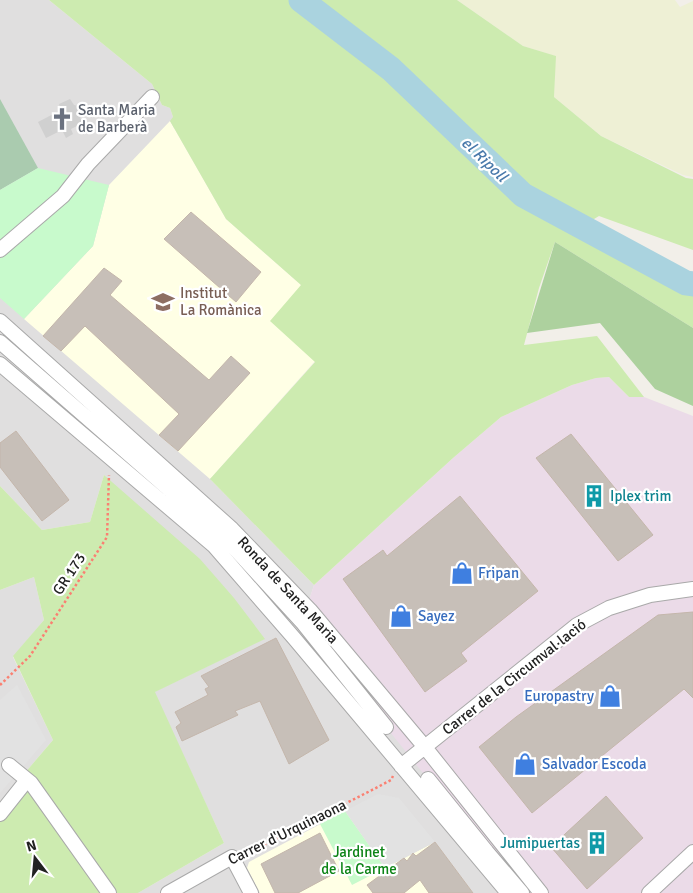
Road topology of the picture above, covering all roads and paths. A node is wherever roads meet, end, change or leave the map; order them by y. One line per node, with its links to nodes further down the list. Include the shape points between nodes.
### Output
1 (152, 97): 2 (street, via 88,164 63,196)
2 (0, 250)
3 (0, 321): 10 (street, Ronda de Santa Maria, via 232,529 310,610)
4 (0, 342): 9 (street, Ronda de Santa Maria, via 226,539 302,622)
5 (0, 364): 6 (street, Ronda de Santa Maria)
6 (109, 457): 8 (path, GR 173, via 107,538 30,656); 12 (street, Ronda de Santa Maria, via 214,546)
7 (693, 590): 10 (street, Carrer de la Circumval·lació, via 650,595 609,608 577,625)
8 (0, 685)
9 (386, 727)
10 (424, 746): 12 (street, Carrer de la Circumval·lació); 23 (street, Ronda de Santa Maria)
11 (9, 765): 14 (street)
12 (401, 766): 17 (path, Carrer d'Urquinaona, via 391,780 374,790 251,852); 21 (street, Ronda de Santa Maria)
13 (428, 779): 22 (street)
14 (27, 780): 15 (street); 18 (street)
15 (0, 814)
16 (693, 852): 24 (street)
17 (232, 857): 19 (street, Carrer d'Urquinaona); 20 (street)
18 (109, 893)
19 (168, 893)
20 (251, 893)
21 (508, 893)
22 (522, 893)
23 (541, 893)
24 (650, 893)

